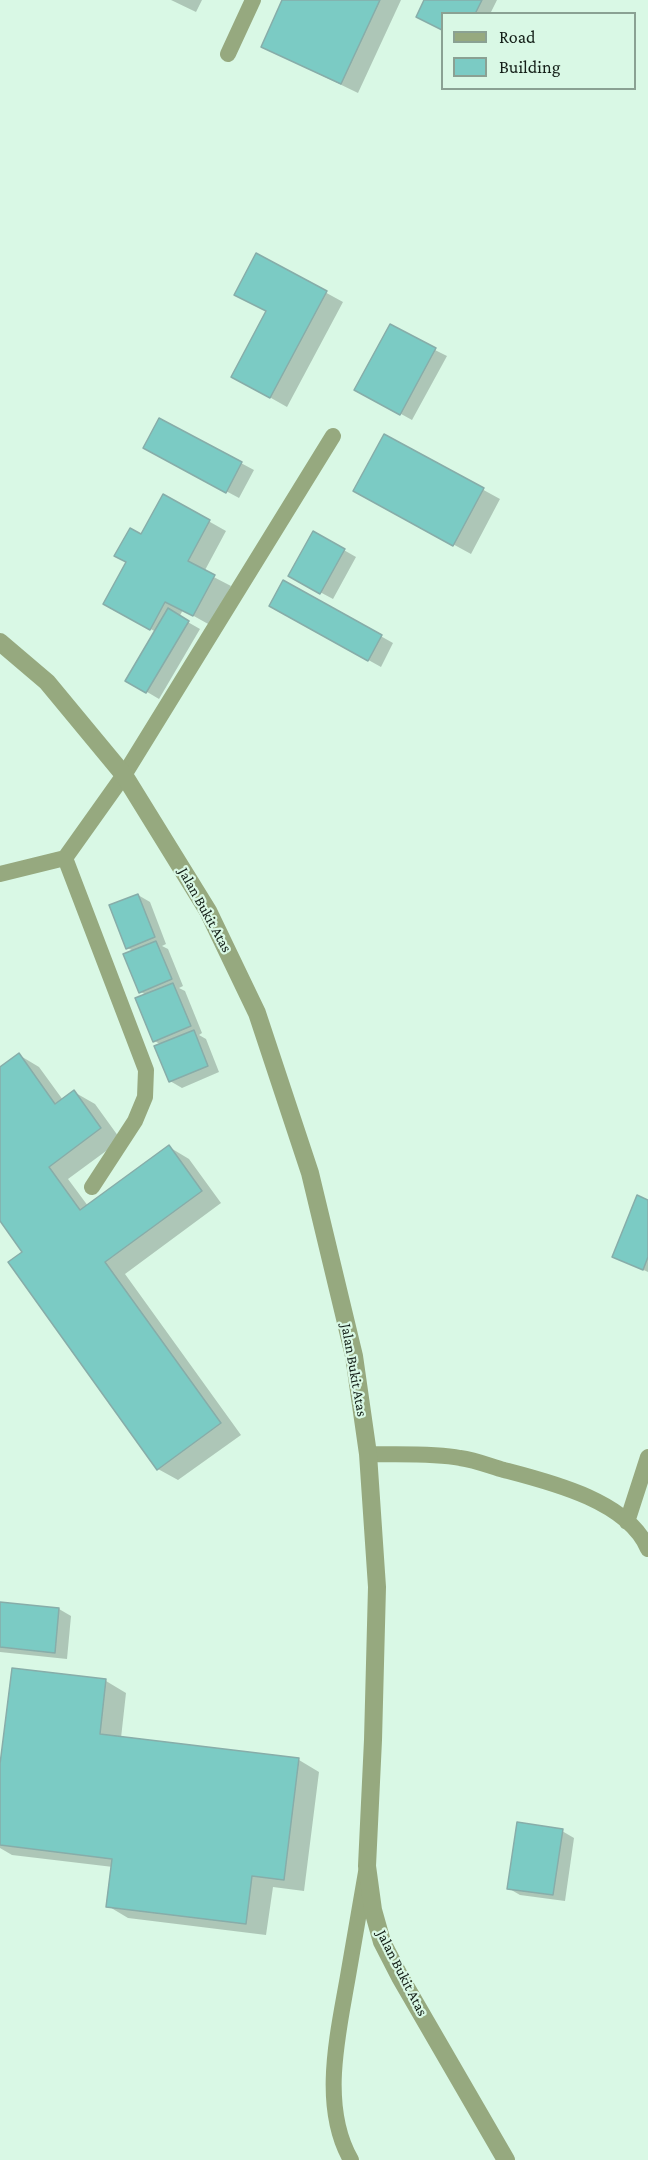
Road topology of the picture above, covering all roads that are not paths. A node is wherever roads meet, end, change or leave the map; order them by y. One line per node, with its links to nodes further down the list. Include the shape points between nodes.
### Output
1 (253, 0): 2 (lane)
2 (228, 54)
3 (333, 436): 5 (lane)
4 (0, 642): 5 (street, Jalan Bukit Atas, via 47,682)
5 (123, 775): 6 (lane); 9 (street, Jalan Bukit Atas, via 208,911 257,1013 310,1173 328,1241 354,1356)
6 (65, 858): 7 (lane); 8 (lane, via 146,1070 146,1097 135,1121)
7 (0, 874)
8 (92, 1187)
9 (368, 1454): 11 (lane, via 459,1457 557,1484 607,1507); 13 (street, Jalan Bukit Atas, via 377,1587)
10 (648, 1456): 11 (lane)
11 (627, 1522): 12 (lane)
12 (648, 1549)
13 (367, 1866): 14 (lane, via 336,2043 337,2118); 15 (street, Jalan Bukit Atas, via 382,1942)
14 (351, 2160)
15 (506, 2160)

